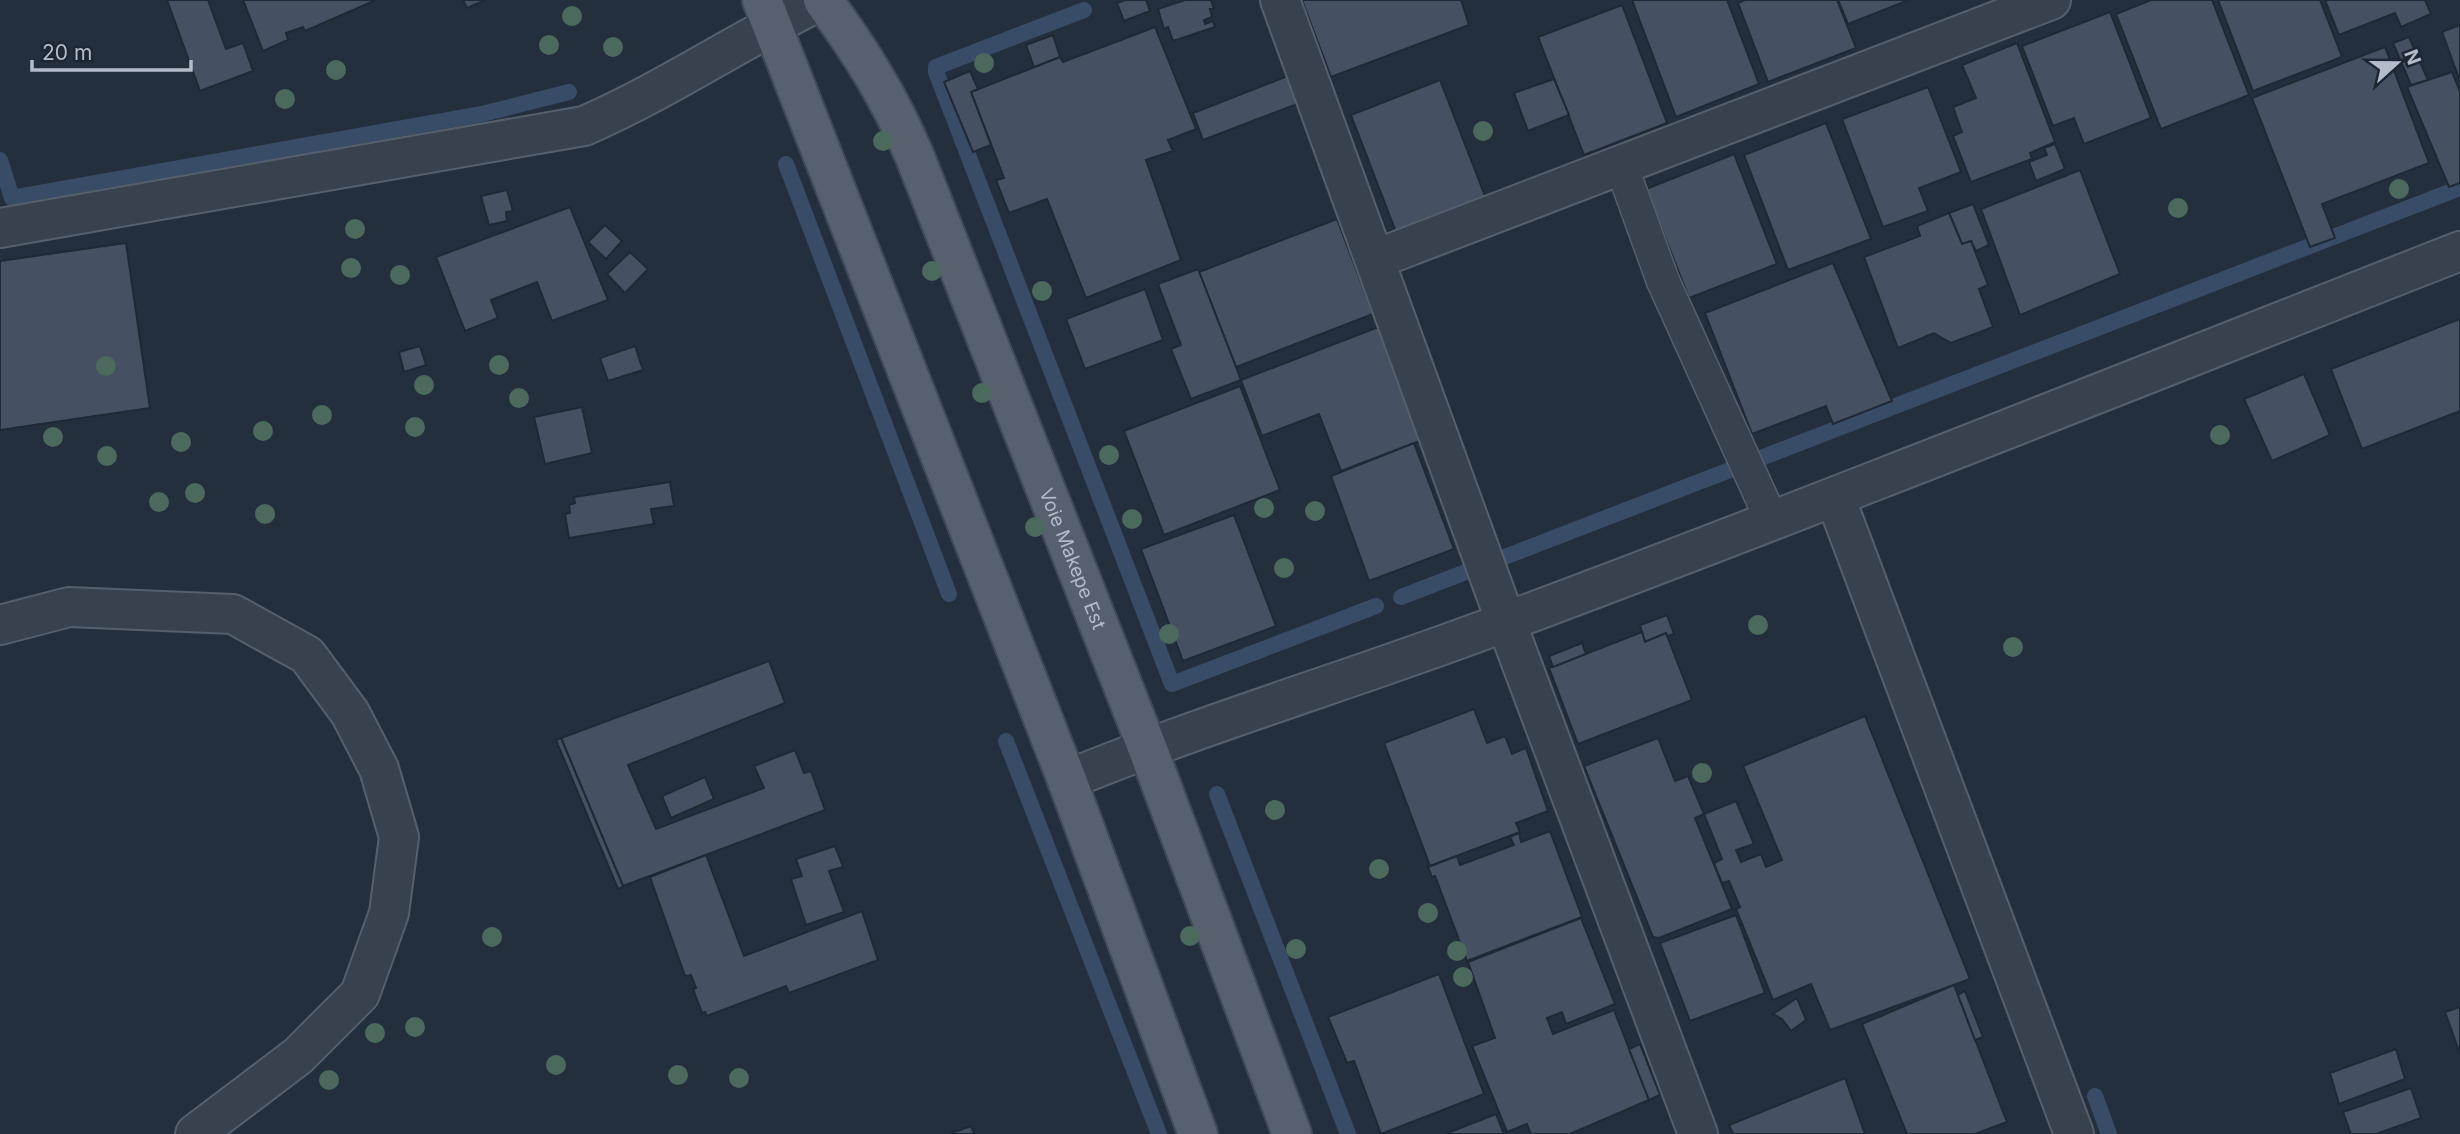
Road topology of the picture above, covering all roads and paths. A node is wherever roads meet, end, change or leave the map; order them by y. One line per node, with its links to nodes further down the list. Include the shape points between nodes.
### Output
1 (823, 0): 4 (street); 13 (main road, Voie Makepe Est, via 892,102)
2 (1280, 0): 8 (street)
3 (2051, 0): 5 (street)
4 (766, 12): 6 (street, via 636,103 584,127); 14 (main road)
5 (1620, 165): 8 (street); 10 (lane, via 1663,281)
6 (0, 228)
7 (2460, 251): 9 (street)
8 (1376, 259): 11 (street)
9 (1835, 497): 10 (street); 19 (street)
10 (1772, 521): 11 (street)
11 (1506, 622): 13 (street); 18 (street)
12 (0, 625): 15 (street, via 69,607 233,614 307,655 350,712 379,769 399,837 389,913 360,994 298,1056)
13 (1147, 747): 14 (street); 17 (main road, Voie Makepe Est)
14 (1067, 779): 16 (main road)
15 (195, 1134)
16 (1198, 1134)
17 (1292, 1134)
18 (1698, 1134)
19 (2074, 1134)

